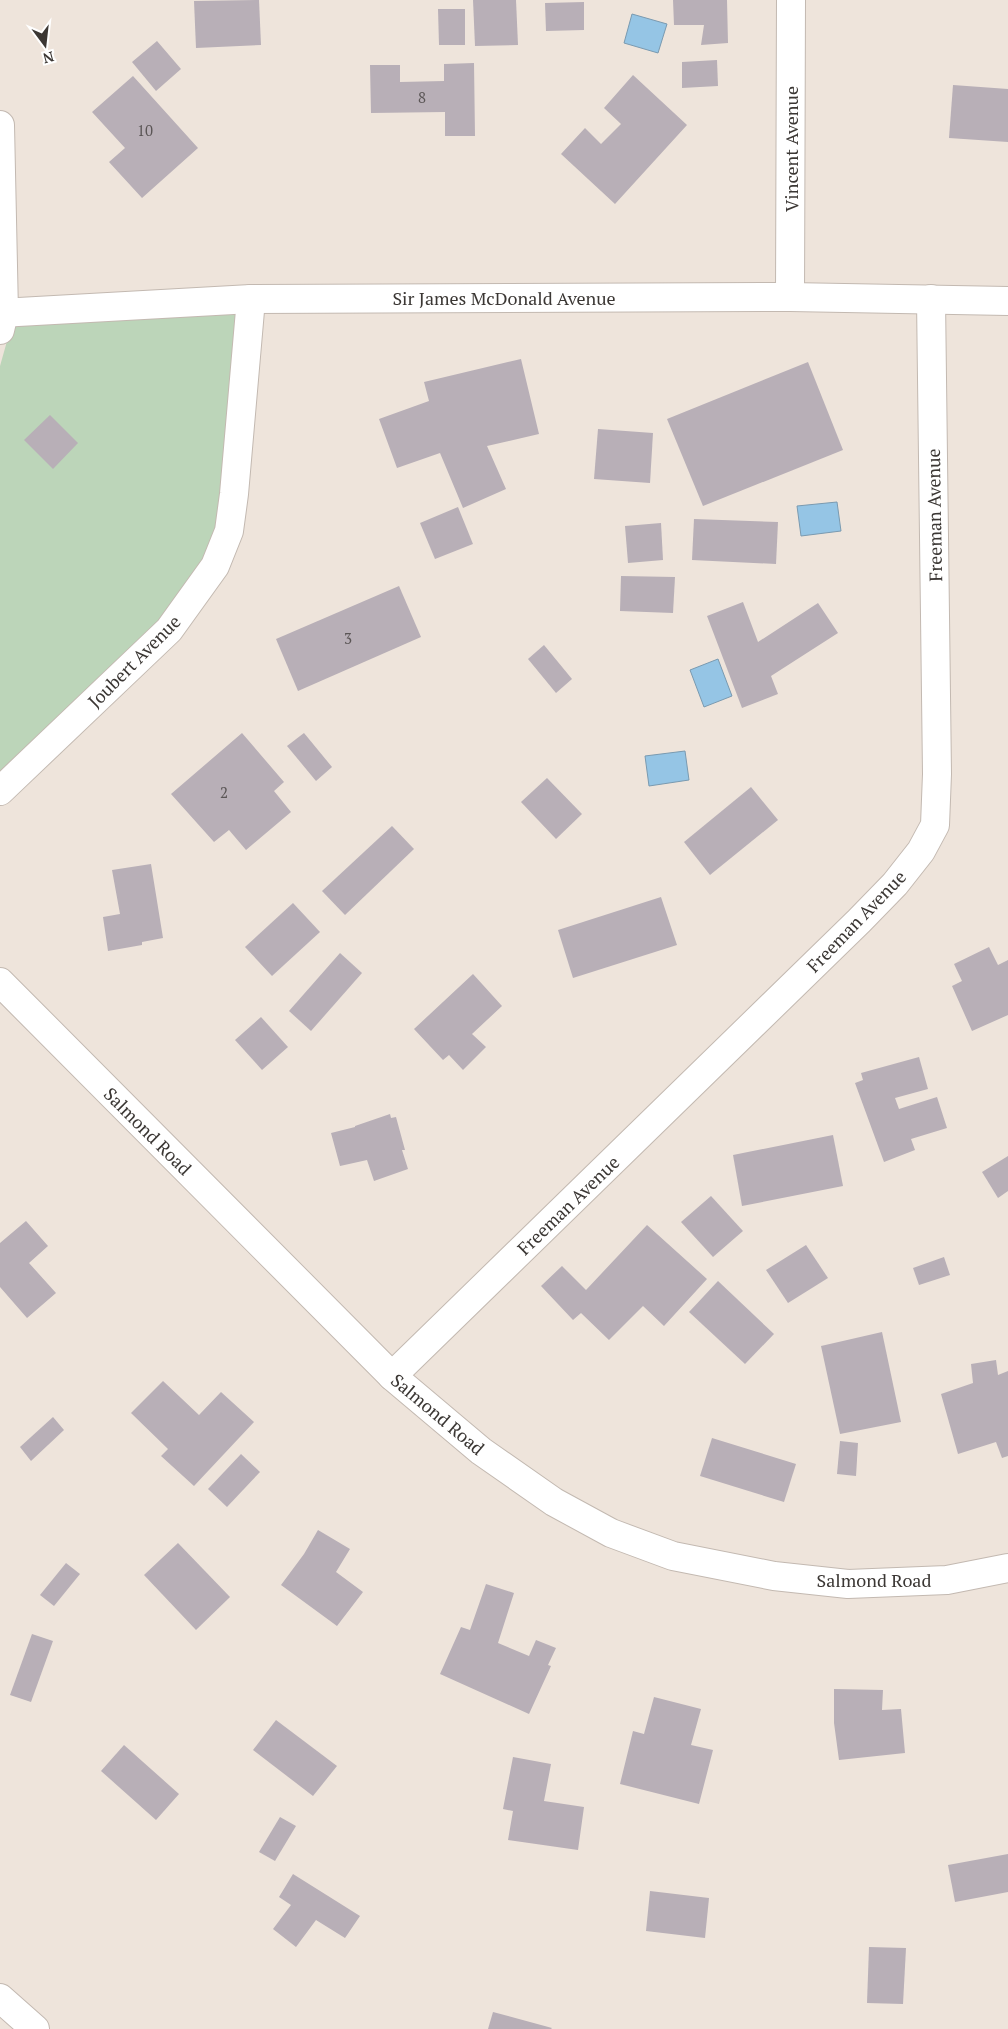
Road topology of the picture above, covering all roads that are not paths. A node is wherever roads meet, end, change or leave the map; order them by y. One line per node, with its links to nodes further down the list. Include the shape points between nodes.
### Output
1 (791, 0): 3 (street, Vincent Avenue)
2 (0, 125): 7 (street)
3 (790, 297): 4 (street, Sir James McDonald Avenue); 5 (street, Sir James McDonald Avenue)
4 (251, 299): 7 (street, Sir James McDonald Avenue); 8 (street, Joubert Avenue, via 228,531 215,566 170,630)
5 (931, 299): 6 (street, Sir James McDonald Avenue); 10 (street, Freeman Avenue, via 935,825 921,851 895,884 859,921)
6 (1008, 301)
7 (2, 318)
8 (0, 792)
9 (0, 982): 10 (street, Salmond Road)
10 (392, 1376): 11 (street, Salmond Road, via 481,1451 554,1502 611,1533 673,1556 774,1576 848,1584 947,1580)
11 (1008, 1568)
12 (0, 1998): 13 (street)
13 (36, 2029)

